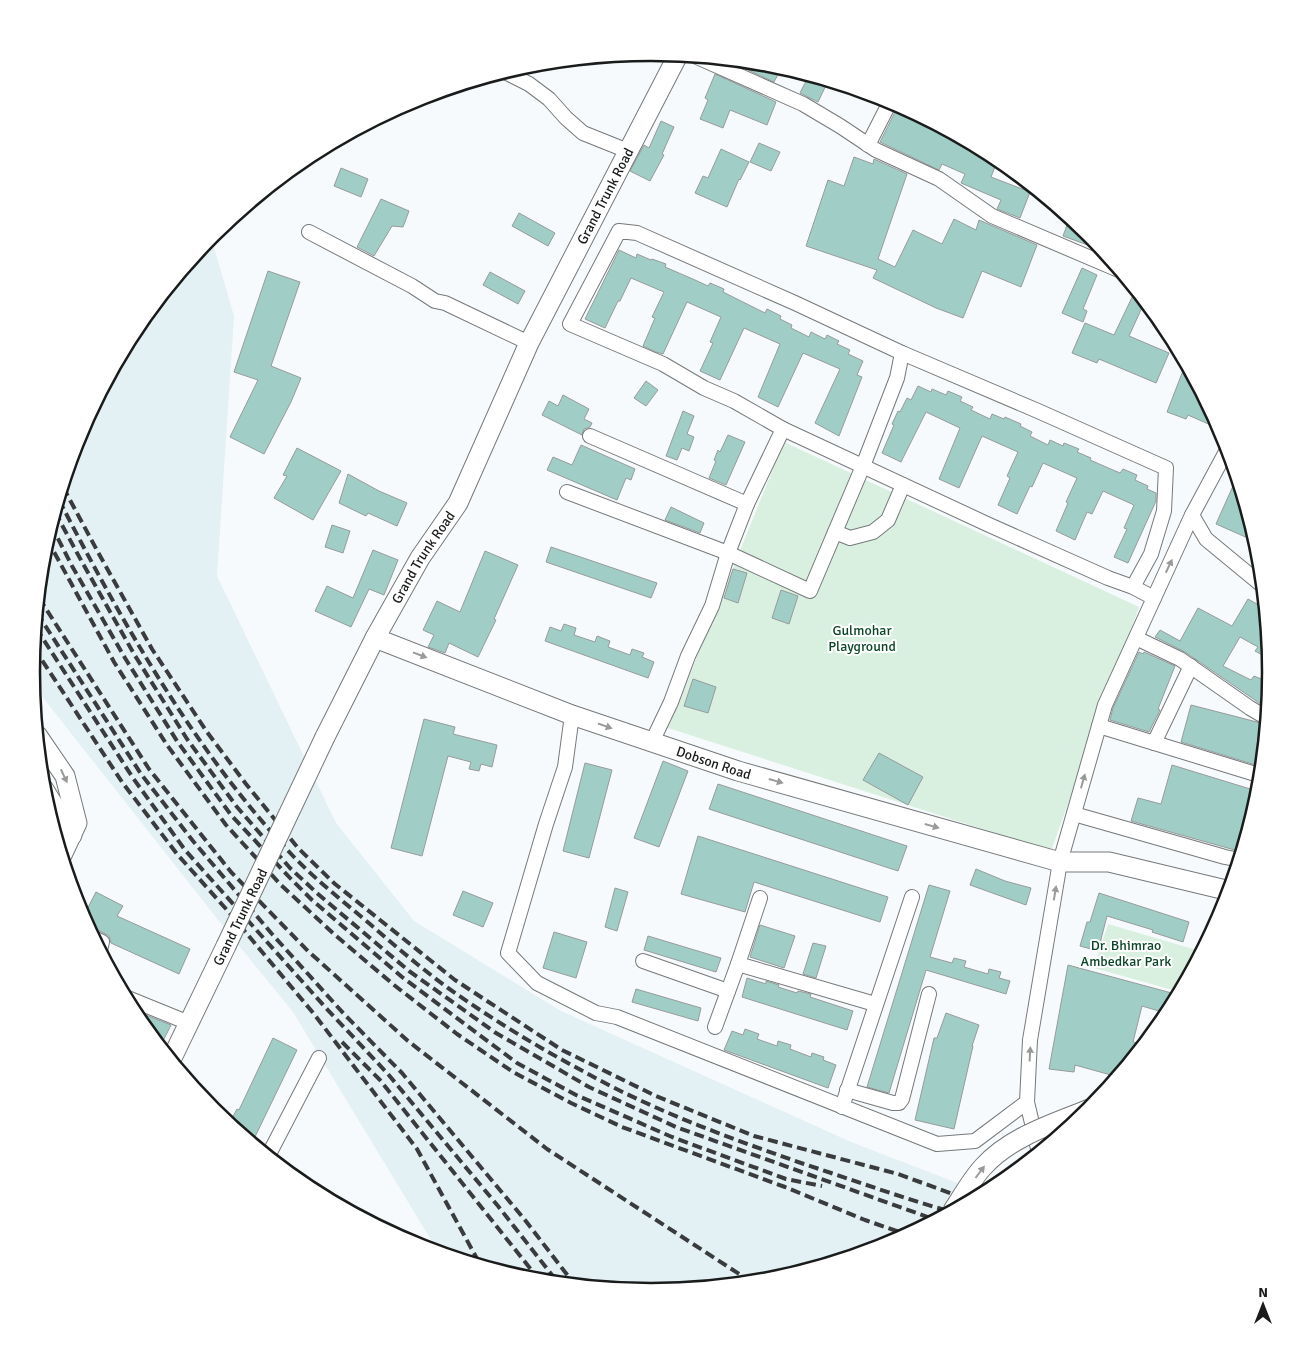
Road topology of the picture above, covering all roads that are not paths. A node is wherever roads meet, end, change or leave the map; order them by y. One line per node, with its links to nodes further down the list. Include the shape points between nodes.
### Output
1 (675, 62): 6 (main road, Grand Trunk Road)
2 (713, 64): 5 (street, via 803,104)
3 (514, 77): 6 (street, via 549,99 583,133)
4 (887, 108): 5 (street)
5 (868, 145): 8 (street, via 940,179 992,216)
6 (628, 151): 9 (main road, Grand Trunk Road)
7 (309, 232): 9 (street, via 435,301)
8 (1108, 265)
9 (529, 343): 24 (main road, Grand Trunk Road, via 458,503 420,558)
10 (902, 353): 11 (street, via 637,233 618,230 570,324 662,364); 14 (street, via 898,378); 22 (street, via 1166,468 1164,511 1151,554)
11 (783, 429): 14 (street); 17 (street)
12 (590, 436): 17 (street)
13 (1223, 457): 18 (street)
14 (863, 466): 15 (street); 19 (street)
15 (903, 485): 19 (street, via 888,520 873,532 850,538); 22 (street)
16 (567, 492): 20 (street)
17 (747, 504): 20 (street)
18 (1192, 515): 21 (street, via 1206,539); 23 (street, one-way to 18)
19 (835, 532): 20 (street, via 810,591)
20 (728, 553): 30 (street, via 712,606)
21 (1256, 580)
22 (1133, 587): 23 (street)
23 (1154, 598): 25 (street)
24 (375, 638): 28 (main road, Dobson Road, one-way to 28); 47 (main road, Grand Trunk Road, bridge)
25 (1136, 638): 26 (street); 29 (street)
26 (1191, 666): 27 (street); 31 (street)
27 (1262, 714)
28 (572, 715): 30 (main road, Dobson Road, one-way to 30); 53 (street, via 565,767 508,953 537,983 596,1013 617,1017)
29 (1099, 726): 31 (street); 34 (street, one-way to 29)
30 (652, 742): 37 (main road, Dobson Road, one-way to 37, via 738,770)
31 (1154, 743): 33 (street)
32 (44, 745): 35 (main road, one-way to 35, via 66,776 77,823)
33 (1254, 774)
34 (1074, 814): 36 (street); 37 (street)
35 (63, 832)
36 (1234, 859)
37 (1060, 862): 38 (main road, Dobson Road, via 1109,862); 52 (street, one-way to 37, via 1030,1040)
38 (1223, 889)
39 (912, 897): 46 (street)
40 (760, 898): 42 (street)
41 (643, 961): 43 (street)
42 (738, 964): 43 (street); 46 (street)
43 (728, 990): 48 (street)
44 (929, 994): 51 (street, via 899,1103)
45 (137, 1002): 47 (street)
46 (875, 1004): 51 (street)
47 (189, 1023): 49 (main road, Grand Trunk Road)
48 (715, 1027)
49 (174, 1054)
50 (319, 1058): 56 (street)
51 (847, 1090): 53 (street)
52 (1027, 1102): 53 (street, via 975,1142 937,1144); 55 (street)
53 (842, 1107)
54 (1072, 1116): 57 (main road, one-way to 54, bridge, via 983,1167 1010,1144)
55 (1038, 1146)
56 (271, 1151)
57 (960, 1200)

